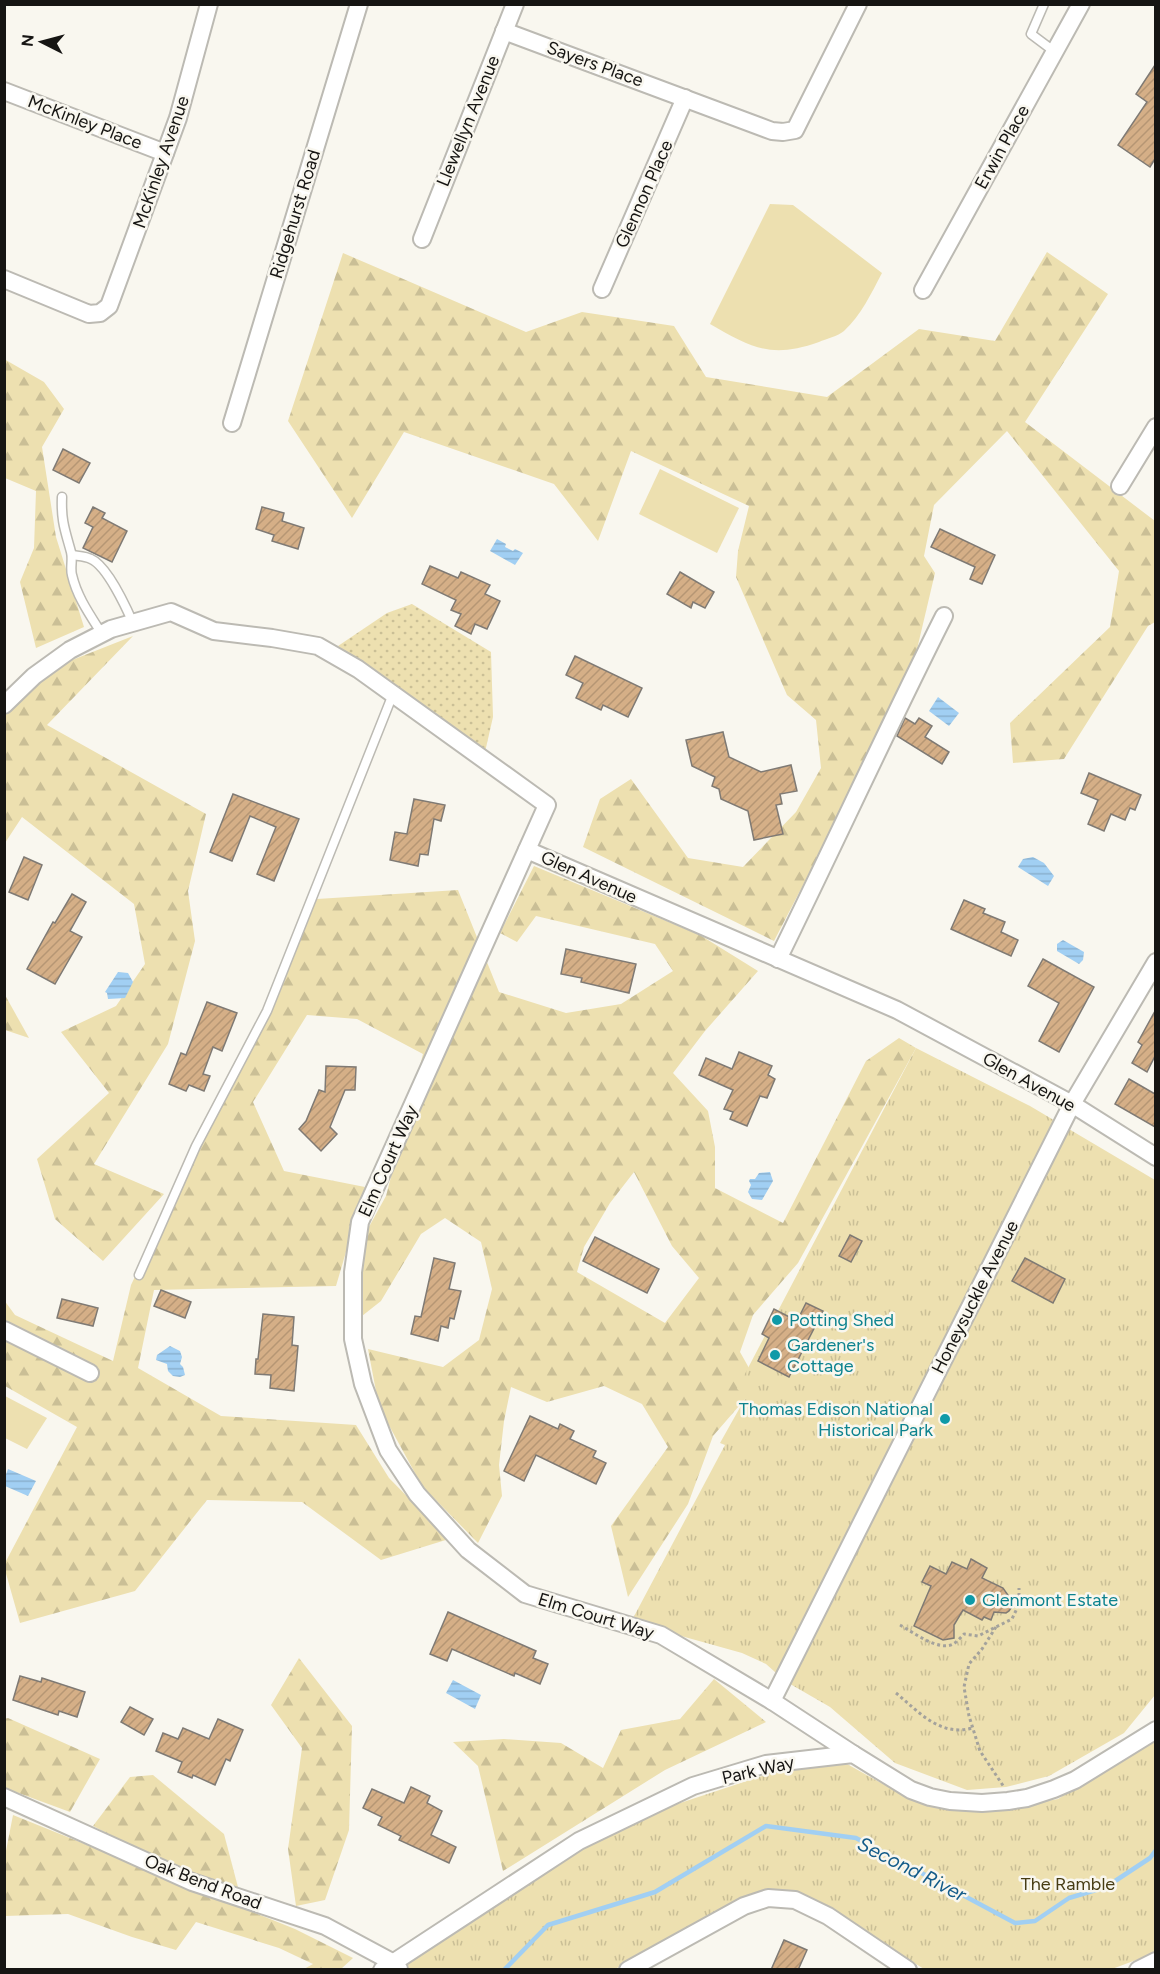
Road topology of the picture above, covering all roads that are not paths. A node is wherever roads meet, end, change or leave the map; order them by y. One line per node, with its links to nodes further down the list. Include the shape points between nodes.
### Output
1 (209, 4): 11 (street, McKinley Avenue)
2 (359, 4): 16 (street, Ridgehurst Road)
3 (515, 4): 7 (street, Llewellyn Avenue)
4 (858, 4): 10 (street, Sayers Place, via 795,130 772,131)
5 (1044, 4): 8 (lane, via 1031,34)
6 (1081, 4): 8 (street, Erwin Place)
7 (504, 31): 10 (street, Sayers Place); 12 (street, Llewellyn Avenue)
8 (1055, 52): 15 (street, Erwin Place)
9 (4, 91): 11 (street, McKinley Place)
10 (685, 98): 14 (street, Glennon Place)
11 (165, 153): 13 (street, McKinley Avenue, via 109,306 100,313 89,314)
12 (422, 239)
13 (4, 279)
14 (602, 289)
15 (923, 290)
16 (232, 423)
17 (1155, 427): 18 (street)
18 (1120, 486)
19 (62, 497): 20 (lane, via 61,514)
20 (72, 555): 22 (lane, via 97,563 124,602); 23 (lane, via 71,573 82,602)
21 (944, 616): 27 (street)
22 (133, 623): 23 (street, Glen Avenue); 24 (street, Glen Avenue, via 171,612 214,632 318,646)
23 (102, 634): 25 (street, Glen Avenue, via 70,650 34,676)
24 (393, 694): 26 (street, Glen Avenue, via 547,805); 31 (lane, via 267,1011 196,1146)
25 (4, 705)
26 (527, 850): 27 (street, Glen Avenue); 34 (street, Elm Court Way, via 360,1222 353,1272 353,1339 363,1384 388,1450 417,1494 468,1550 525,1594 661,1635)
27 (778, 959): 29 (street, Glen Avenue, via 897,1010)
28 (1155, 962): 29 (street, Honeysuckle Avenue)
29 (1072, 1104): 30 (street, Glen Avenue); 34 (street, Honeysuckle Avenue)
30 (1155, 1157)
31 (139, 1275)
32 (4, 1330): 33 (street)
33 (90, 1373)
34 (772, 1701): 36 (street, Elm Court Way)
35 (1155, 1730): 36 (street, via 1054,1789 982,1803 950,1801 911,1790)
36 (853, 1754): 39 (street, Park Way, via 766,1764 693,1786 579,1841)
37 (4, 1797): 39 (street, Oak Bend Road, via 192,1882 325,1926)
38 (1155, 1961): 42 (street)
39 (391, 1967)
40 (628, 1970): 41 (street, via 744,1906 768,1898 795,1900 828,1916)
41 (908, 1970)
42 (1138, 1970)

